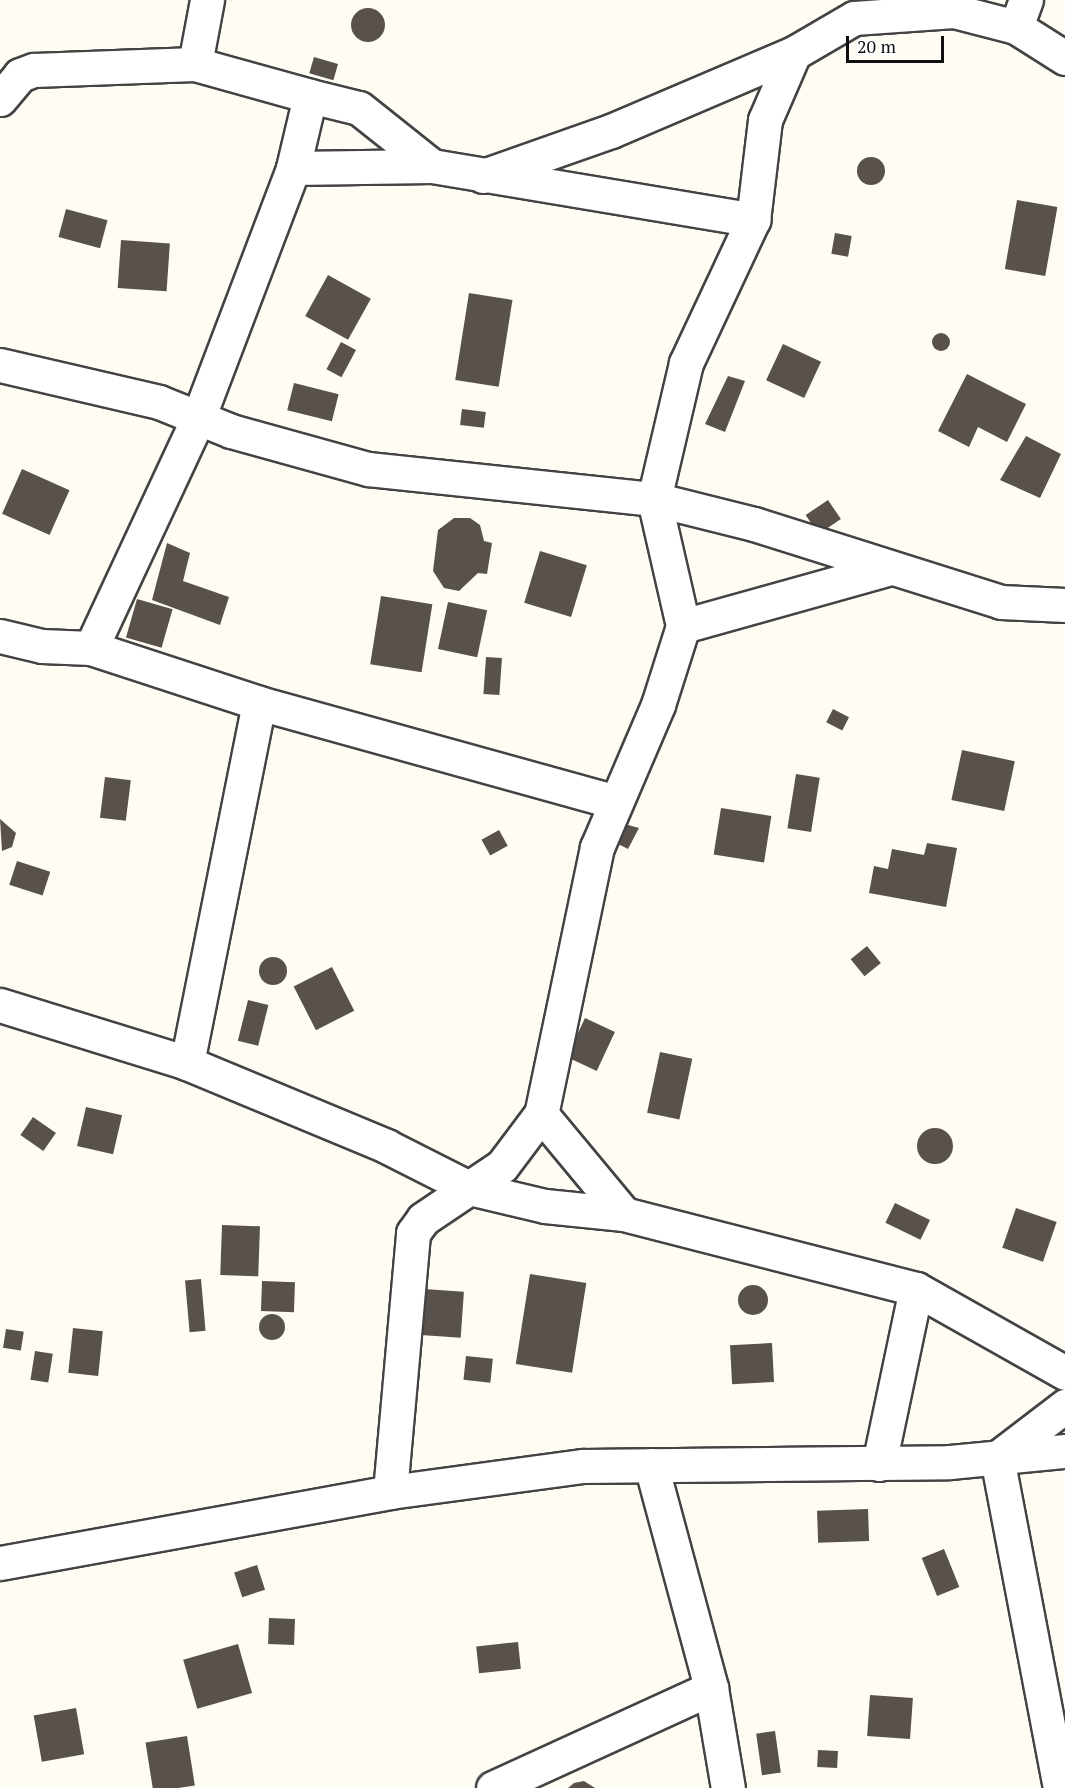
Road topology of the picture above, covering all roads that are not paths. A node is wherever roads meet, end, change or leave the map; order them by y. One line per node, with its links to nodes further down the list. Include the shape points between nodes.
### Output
1 (207, 0): 7 (street)
2 (921, 0): 3 (street)
3 (954, 11): 4 (street); 5 (street, via 854,18)
4 (1021, 14): 6 (street)
5 (794, 53): 12 (street, via 611,131); 13 (street, via 765,120)
6 (1065, 58)
7 (195, 64): 8 (street); 9 (street, via 34,70 20,75)
8 (310, 96): 10 (street, via 359,108); 11 (street)
9 (0, 99)
10 (432, 166): 11 (street); 12 (street)
11 (293, 168): 15 (street)
12 (483, 176): 13 (street)
13 (753, 220): 16 (street, via 687,363)
14 (0, 365): 15 (street)
15 (200, 416): 16 (street, via 231,431 368,469); 21 (street)
16 (654, 499): 17 (street, via 754,524); 19 (street)
17 (891, 568): 18 (street, via 1001,602); 19 (street)
18 (1065, 605)
19 (683, 626): 23 (street, via 658,705)
20 (0, 636): 21 (street, via 42,646)
21 (91, 648): 22 (street)
22 (259, 703): 23 (street); 25 (street)
23 (613, 801): 26 (street, via 597,847)
24 (0, 1005): 25 (street)
25 (187, 1063): 27 (street, via 386,1146)
26 (541, 1114): 27 (street, via 502,1166); 28 (street)
27 (469, 1188): 28 (street, via 545,1206); 36 (street, via 423,1219 408,1250)
28 (624, 1214): 29 (street)
29 (916, 1289): 30 (street); 34 (street)
30 (1065, 1373)
31 (1065, 1406): 33 (street)
32 (1065, 1451): 33 (street)
33 (998, 1458): 34 (street); 41 (street)
34 (879, 1464): 35 (street)
35 (651, 1465): 36 (street, via 583,1466); 38 (street)
36 (390, 1492): 37 (street)
37 (0, 1563)
38 (711, 1688): 39 (street); 40 (street)
39 (493, 1788)
40 (728, 1788)
41 (1060, 1788)

